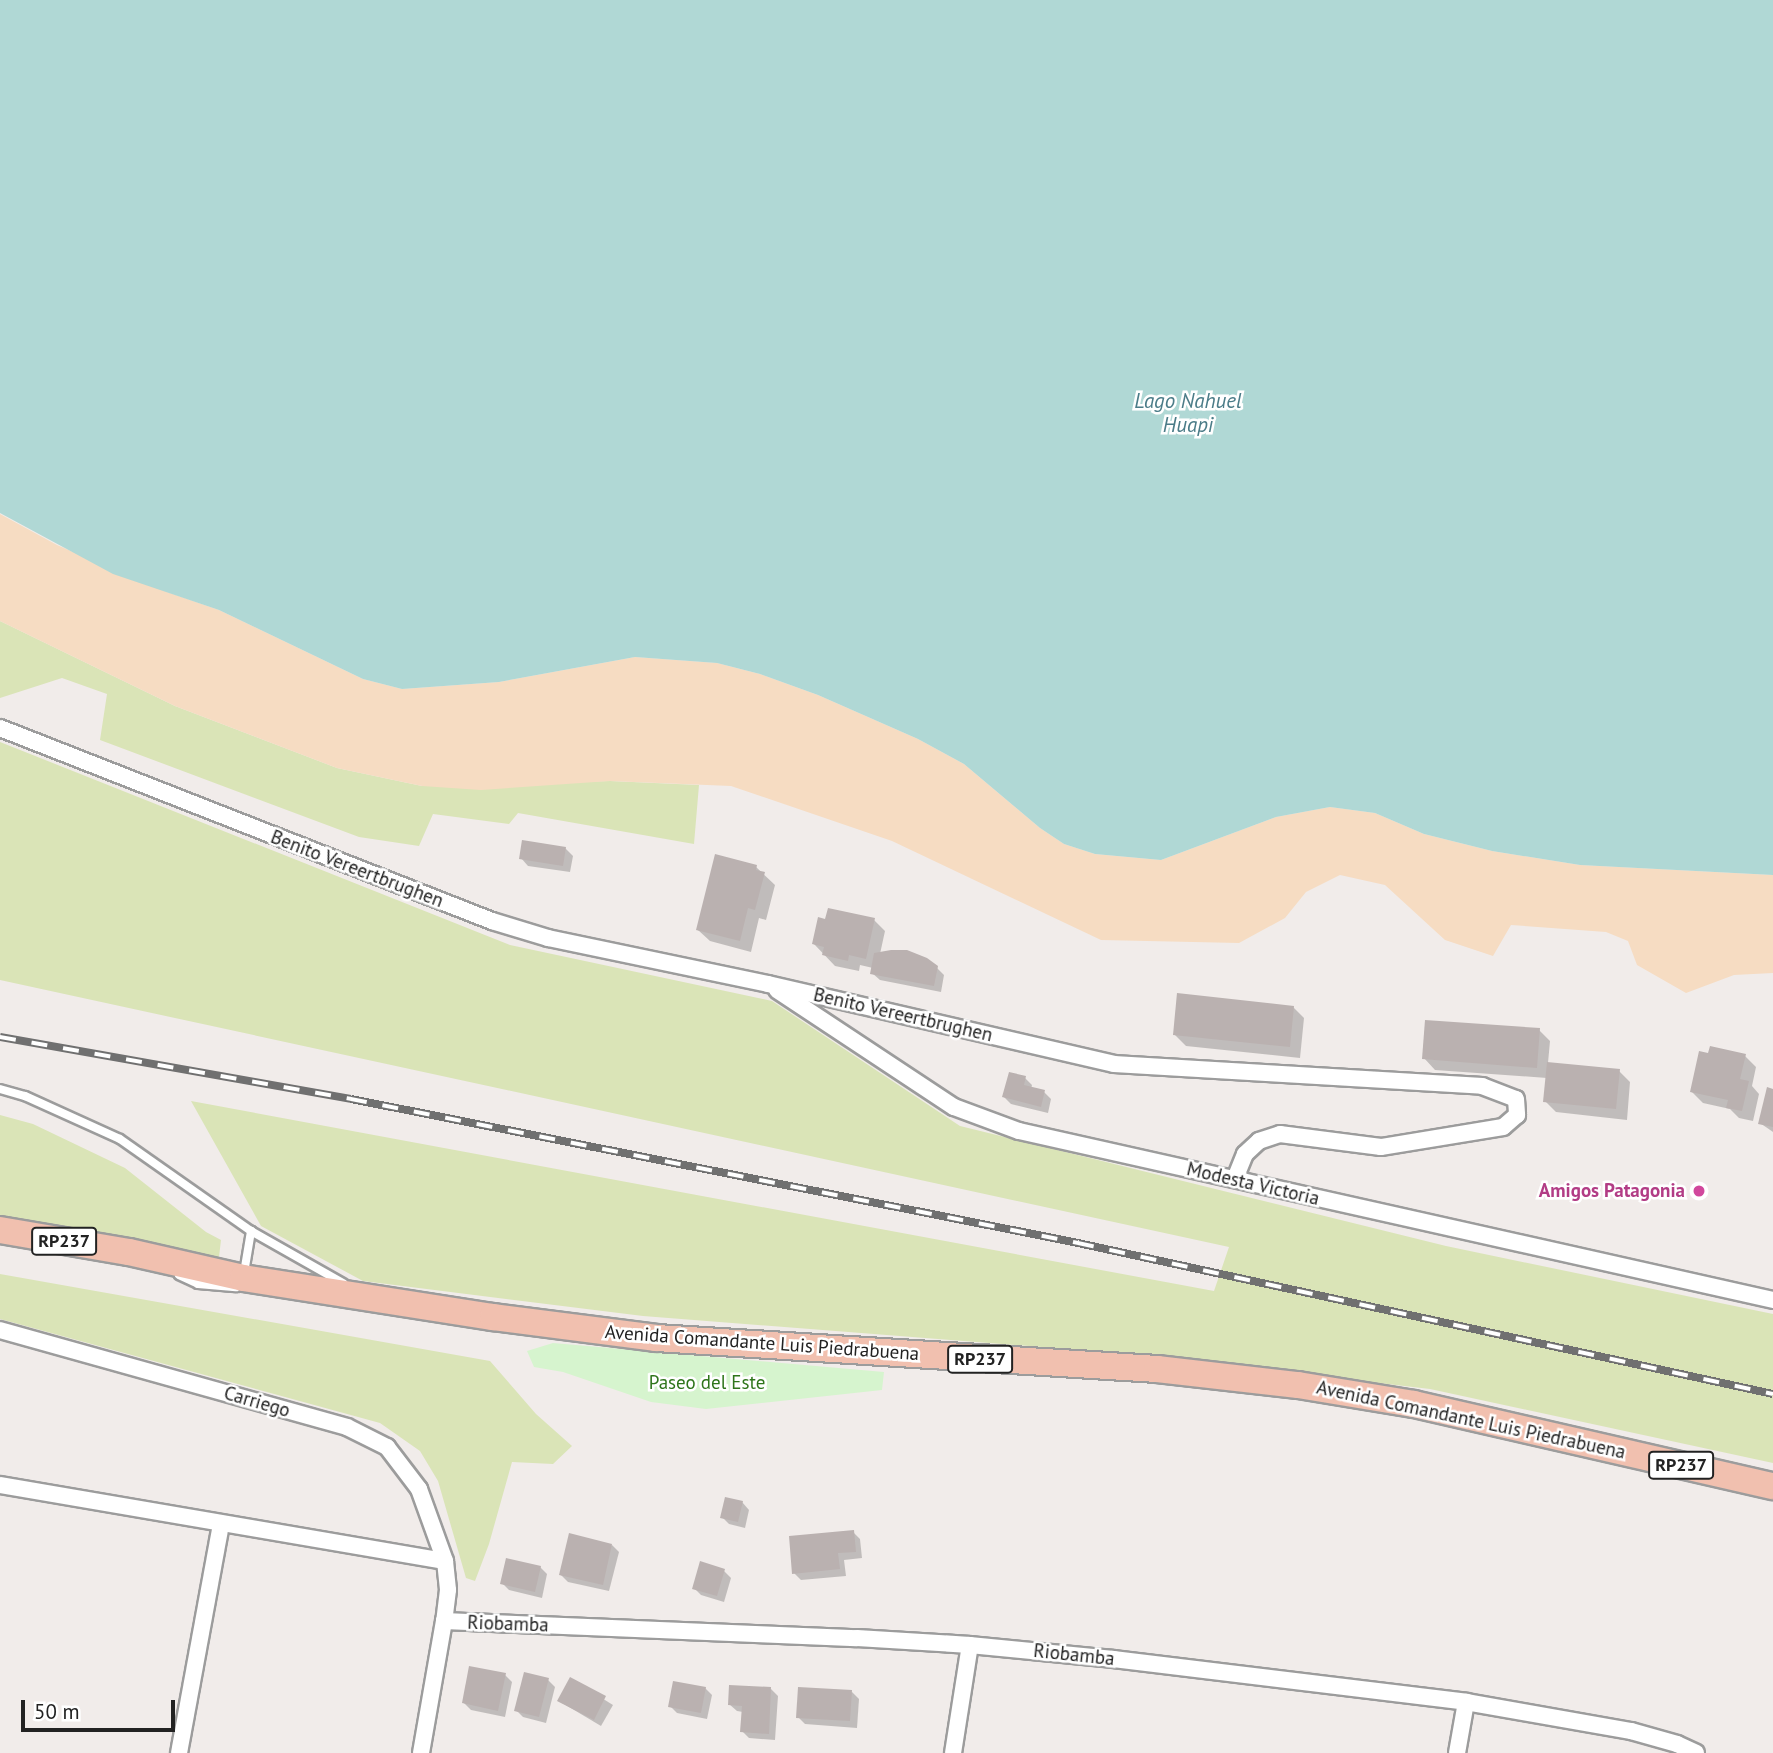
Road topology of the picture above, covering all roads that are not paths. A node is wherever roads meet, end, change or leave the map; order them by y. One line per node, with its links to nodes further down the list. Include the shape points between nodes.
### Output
1 (0, 729): 2 (street, Benito Vereertbrughen, via 492,921 548,938)
2 (768, 984): 4 (street, Modesta Victoria, via 954,1107 1019,1131); 4 (street, Benito Vereertbrughen, via 1114,1064 1482,1086 1516,1099 1517,1115 1503,1127 1381,1147 1280,1134 1259,1141 1245,1154)
3 (0, 1089): 6 (lane, via 120,1139)
4 (1235, 1179): 9 (street, Modesta Victoria)
5 (0, 1230): 7 (main road, Avenida Comandante Luis Piedrabuena / RP237)
6 (251, 1231): 7 (lane); 8 (lane)
7 (243, 1278): 8 (main road, Avenida Comandante Luis Piedrabuena / RP237)
8 (367, 1297): 12 (main road, Avenida Comandante Luis Piedrabuena / RP237, via 656,1338 1157,1369 1298,1385 1413,1405)
9 (1773, 1300)
10 (0, 1330): 14 (street, Carriego, via 347,1426 387,1447 419,1489)
11 (0, 1485): 13 (street)
12 (1773, 1486)
13 (221, 1525): 14 (street); 18 (street)
14 (445, 1560): 15 (street, Carriego)
15 (444, 1621): 16 (street, Riobamba); 19 (street, Carriego)
16 (970, 1645): 17 (street, Riobamba); 20 (street)
17 (1466, 1702): 21 (street); 22 (street, Riobamba, via 1631,1731)
18 (179, 1753)
19 (421, 1753)
20 (953, 1753)
21 (1457, 1753)
22 (1696, 1753)

